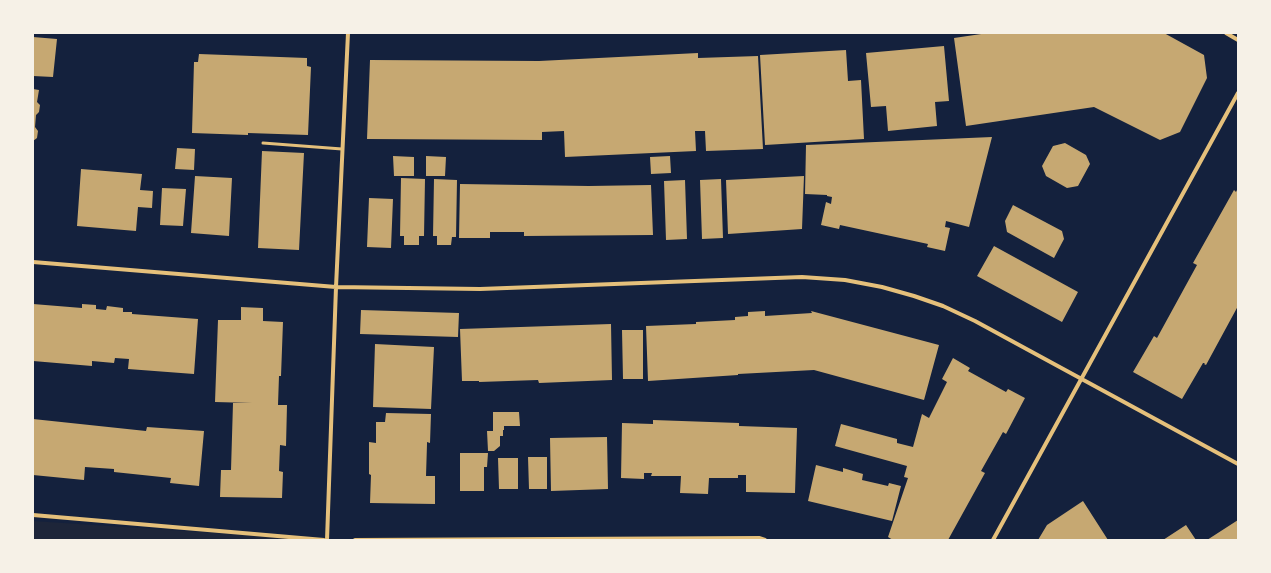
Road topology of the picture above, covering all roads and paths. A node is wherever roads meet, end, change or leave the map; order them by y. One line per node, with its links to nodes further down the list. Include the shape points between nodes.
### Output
1 (348, 33): 6 (street)
2 (1226, 33): 3 (street)
3 (1238, 40)
4 (1238, 93): 9 (street)
5 (263, 143): 6 (lane)
6 (342, 149): 8 (street)
7 (33, 262): 8 (street)
8 (336, 287): 9 (street, via 480,289 802,277 845,280 882,287 943,306); 13 (street)
9 (1082, 378): 10 (street); 16 (street)
10 (1238, 464)
11 (33, 516): 12 (street)
12 (324, 540)
13 (327, 540)
14 (355, 540): 15 (street)
15 (766, 540)
16 (993, 540)

